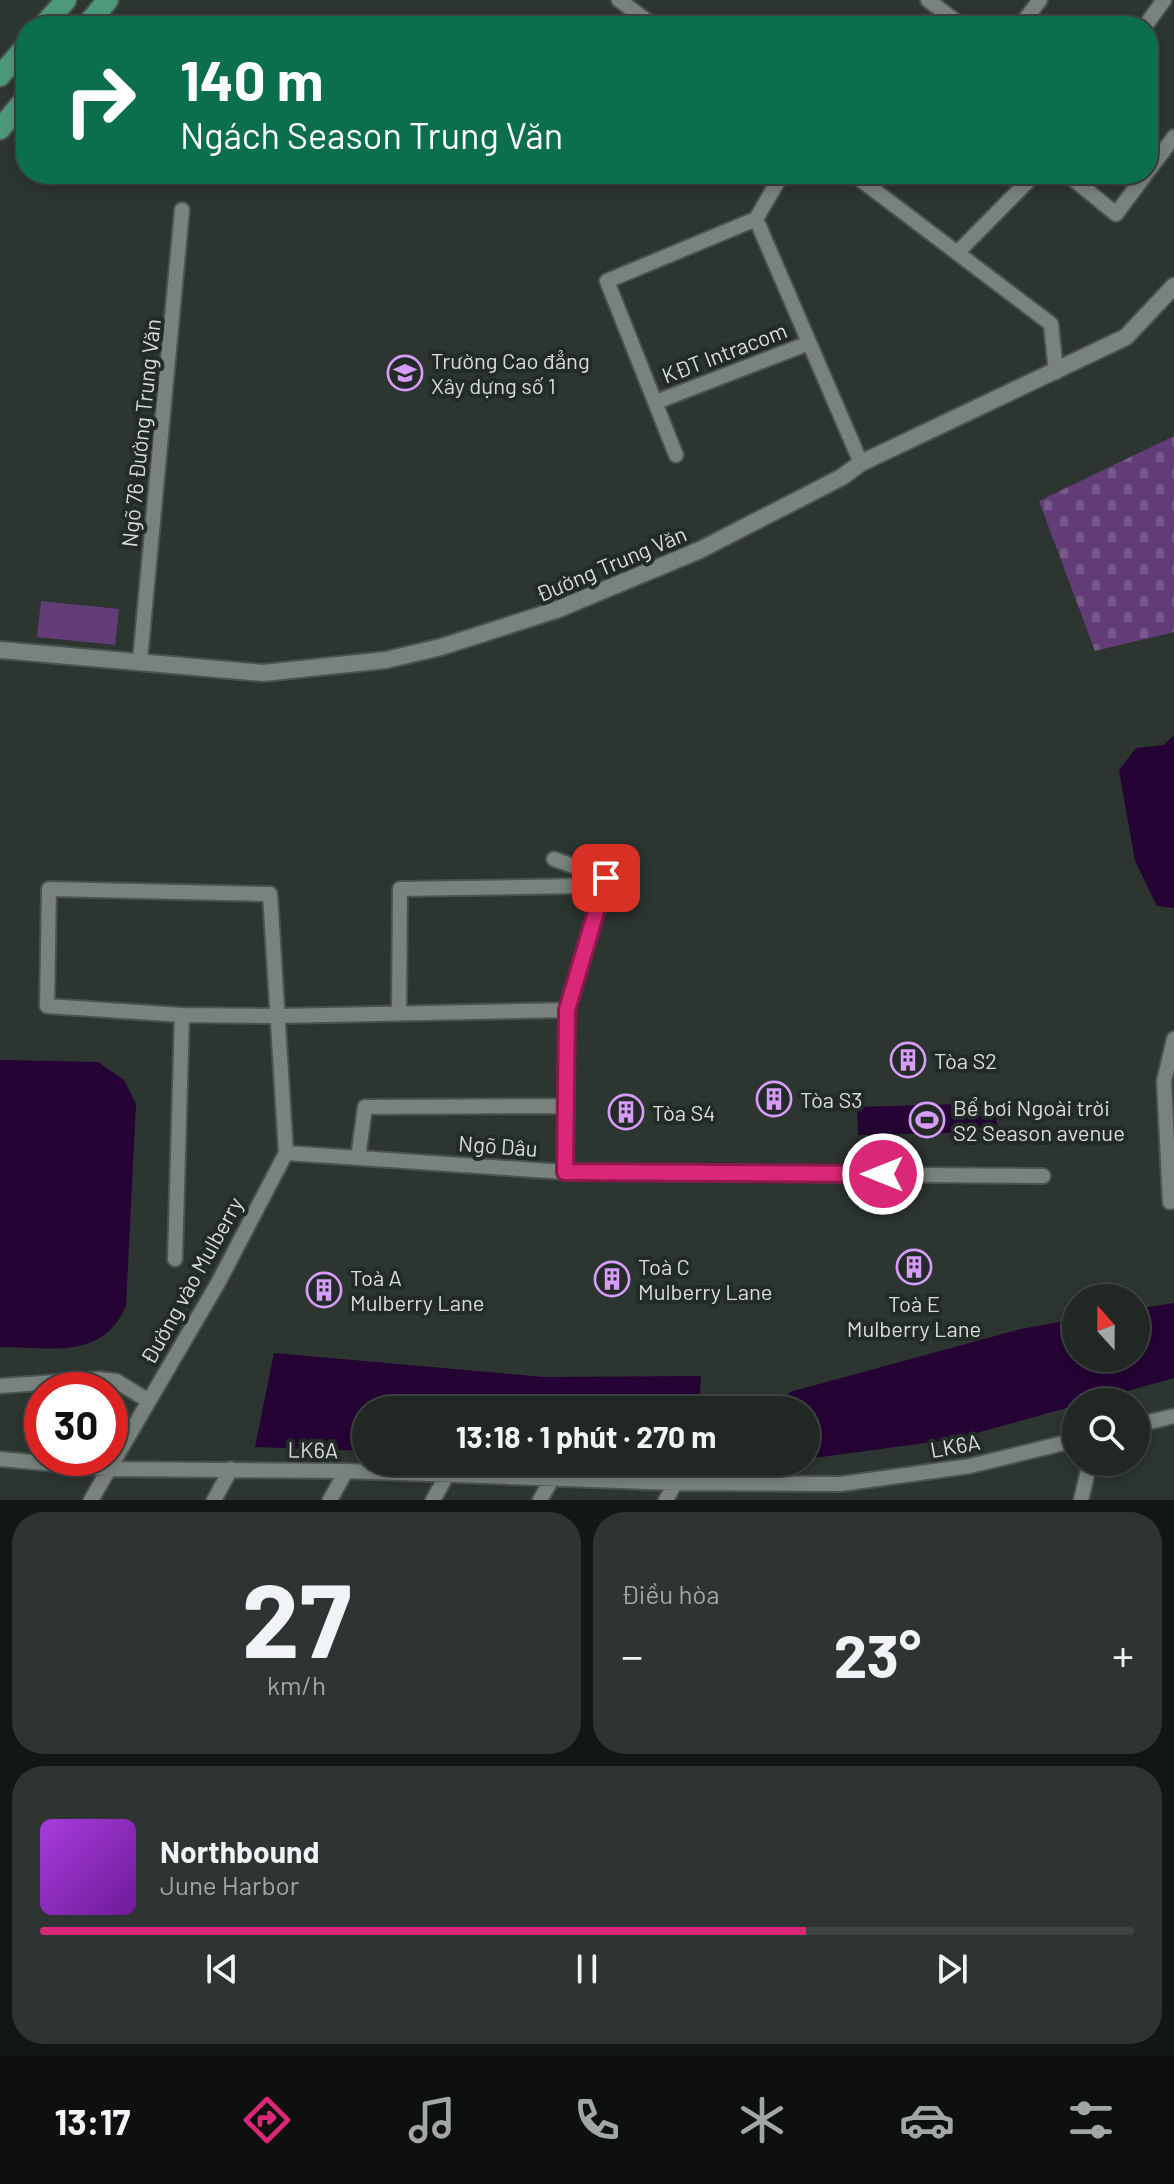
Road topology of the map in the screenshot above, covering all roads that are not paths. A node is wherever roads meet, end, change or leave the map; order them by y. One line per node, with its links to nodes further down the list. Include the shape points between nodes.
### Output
1 (66, 0): 6 (main road)
2 (108, 0): 7 (main road)
3 (619, 0): 8 (street)
4 (928, 0): 9 (street)
5 (1040, 0): 10 (street)
6 (52, 16)
7 (94, 16)
8 (641, 16)
9 (949, 16)
10 (1028, 16)
11 (16, 57): 12 (main road)
12 (0, 75): 13 (main road)
13 (16, 87)
14 (16, 108): 15 (main road)
15 (0, 129)
16 (1174, 137): 17 (street)
17 (1158, 158)
18 (776, 184): 24 (street)
19 (866, 184): 25 (street)
20 (1025, 184): 25 (street)
21 (1079, 184): 22 (street, via 1116,214)
22 (1139, 184)
23 (182, 210): 33 (street, Ngõ 76 Đường Trung Văn)
24 (756, 219): 27 (street, KĐT Intracom); 29 (street, KĐT Intracom, via 607,281)
25 (958, 252): 28 (street, via 1051,324)
26 (1174, 286): 28 (street, Đường Trung Văn, via 1126,337)
27 (809, 343): 29 (street, KĐT Intracom); 31 (street, KĐT Intracom)
28 (1056, 372): 31 (street, Đường Trung Văn)
29 (656, 402): 30 (street, KĐT Intracom)
30 (676, 455)
31 (861, 463): 33 (street, Đường Trung Văn, via 700,550 526,622 441,647 386,660 263,673)
32 (0, 650): 33 (street, Đường Trung Văn)
33 (140, 660)
34 (554, 859): 36 (street, via 606,878)
35 (577, 886): 37 (street, via 400,889)
36 (567, 1010): 37 (street); 41 (street)
37 (399, 1013): 39 (street)
38 (182, 1015): 39 (street); 39 (street, via 47,1006 49,889 270,894); 47 (street)
39 (277, 1016): 42 (street)
40 (1174, 1039): 46 (street, via 1164,1081)
41 (563, 1106): 43 (street, via 365,1107); 44 (street)
42 (286, 1153): 43 (street, Ngõ Dâu); 49 (street, Đường vào Mulberry)
43 (358, 1158): 44 (street, Ngõ Dâu)
44 (565, 1172): 45 (street, Ngõ Dâu)
45 (1043, 1176)
46 (1172, 1202)
47 (175, 1259)
48 (0, 1386): 49 (street, via 98,1379 116,1381)
49 (149, 1401): 52 (street, Đường vào Mulberry)
50 (1174, 1416): 51 (street)
51 (1150, 1422)
52 (128, 1436)
53 (1062, 1443): 65 (street, LK6A, via 970,1466 841,1484)
54 (0, 1459): 55 (street, LK6A)
55 (24, 1461)
56 (128, 1469): 57 (street, LK6A)
57 (231, 1469): 58 (street, LK6A); 67 (street)
58 (346, 1471): 59 (street, LK6A); 68 (street)
59 (352, 1471)
60 (104, 1476): 66 (street)
61 (446, 1476): 69 (street)
62 (473, 1476): 64 (street, LK6A)
63 (1087, 1476): 72 (street)
64 (552, 1479): 65 (street, LK6A); 70 (street)
65 (675, 1483): 71 (street)
66 (91, 1500)
67 (214, 1500)
68 (330, 1500)
69 (433, 1500)
70 (540, 1500)
71 (666, 1500)
72 (1081, 1500)

